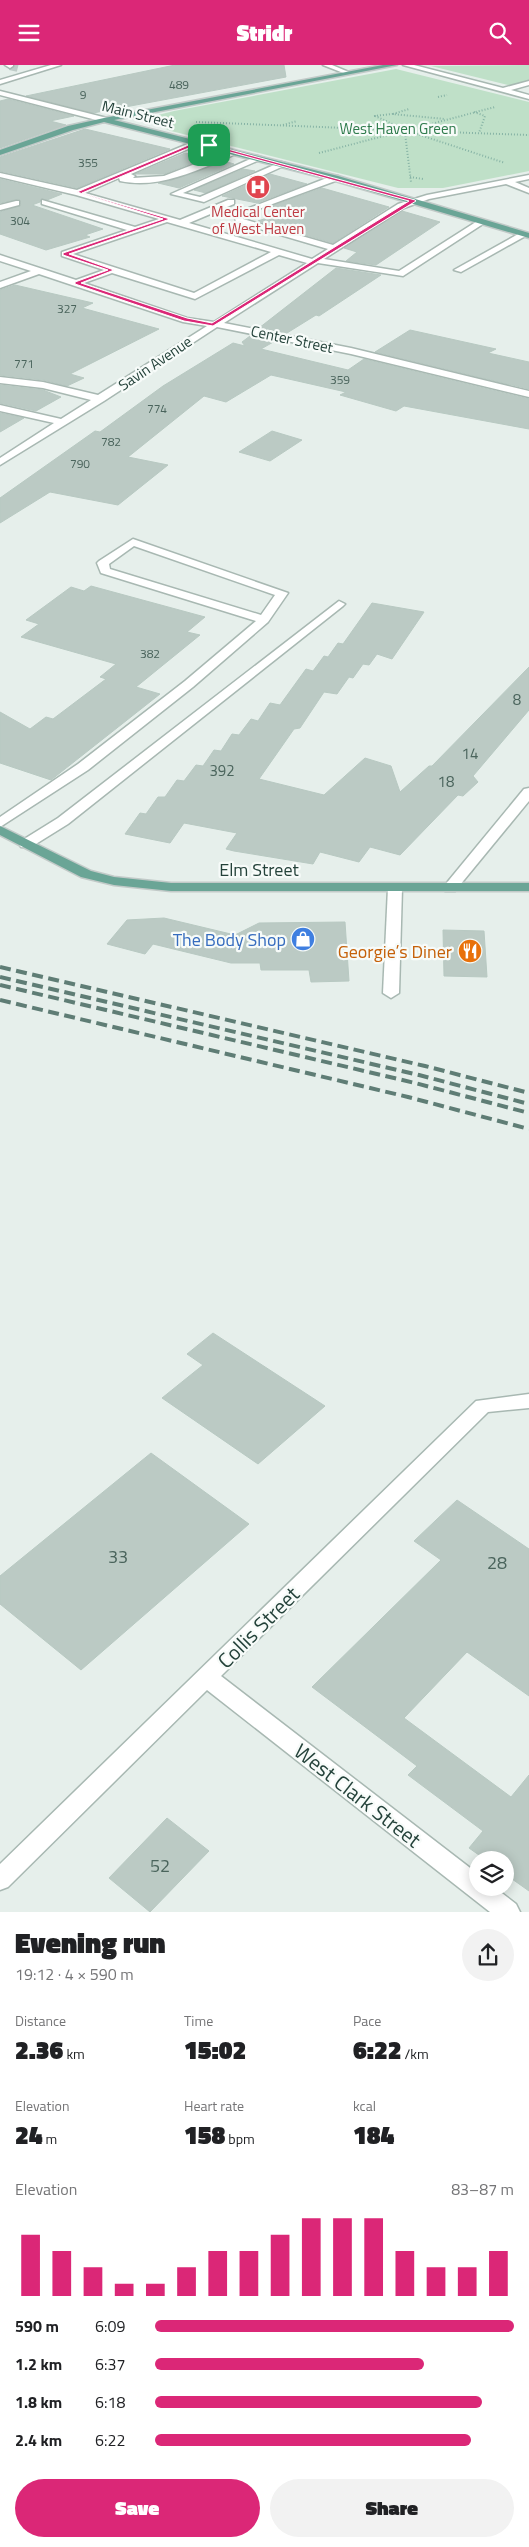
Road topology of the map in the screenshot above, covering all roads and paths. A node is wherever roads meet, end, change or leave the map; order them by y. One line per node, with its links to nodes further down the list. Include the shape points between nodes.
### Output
1 (58, 65): 6 (street, via 25,70)
2 (326, 65): 5 (street)
3 (394, 65): 5 (main road)
4 (406, 65): 8 (street)
5 (348, 73): 16 (main road)
6 (0, 82)
7 (529, 83): 8 (street)
8 (503, 91): 10 (street)
9 (0, 93): 16 (street, Main Street)
10 (529, 97)
11 (500, 105): 13 (path)
12 (409, 109): 14 (path)
13 (474, 112): 15 (path); 27 (path, via 485,116)
14 (392, 114): 15 (path); 20 (path, via 374,116)
15 (448, 119): 21 (path)
16 (104, 120): 29 (main road, Main Street); 32 (main road)
17 (297, 121): 19 (path)
18 (187, 122): 19 (path)
19 (280, 126): 22 (path)
20 (401, 128): 21 (path); 22 (path)
21 (412, 129): 23 (path)
22 (396, 130): 24 (path)
23 (414, 131): 26 (path); 27 (path)
24 (399, 132): 25 (path); 33 (path)
25 (405, 133): 26 (path); 41 (path)
26 (412, 133): 36 (path)
27 (479, 133): 28 (path)
28 (529, 135)
29 (198, 143): 30 (main road, Main Street); 43 (street)
30 (209, 145): 31 (main road, Main Street); 31 (street, via 123,179 162,179)
31 (234, 152): 34 (main road, Main Street)
32 (0, 153)
33 (314, 155)
34 (260, 158): 35 (main road, Main Street); 35 (street, via 171,193 201,200)
35 (284, 164): 39 (main road, Main Street)
36 (509, 164)
37 (0, 175): 43 (street)
38 (529, 177): 40 (street, Savin Avenue)
39 (335, 178): 44 (main road, Main Street); 54 (street, via 238,214 239,220)
40 (506, 181): 42 (street); 44 (street, Savin Avenue)
41 (412, 187)
42 (529, 191)
43 (78, 193): 49 (street)
44 (413, 201): 50 (main road, Main Street); 54 (street, Savin Avenue)
45 (231, 202): 51 (street)
46 (16, 203): 48 (street)
47 (45, 203): 52 (street)
48 (0, 208)
49 (168, 219): 51 (street); 52 (street)
50 (482, 222): 53 (main road, Main Street); 57 (street, via 400,274)
51 (181, 223): 55 (street)
52 (135, 230): 58 (street, via 65,254)
53 (527, 235): 59 (street)
54 (333, 248): 57 (street, Savin Avenue)
55 (278, 252): 57 (street); 58 (street, via 195,296)
56 (0, 258): 60 (street, Center Street)
57 (316, 261): 63 (street, Savin Avenue)
58 (112, 270): 61 (street)
59 (458, 270)
60 (39, 271): 61 (street, Center Street); 62 (street)
61 (77, 283): 63 (street, Center Street, via 186,319)
62 (0, 285)
63 (213, 324): 65 (street, Center Street, via 351,351); 66 (street, Savin Avenue)
64 (0, 380): 66 (street, via 43,385)
65 (529, 394)
66 (101, 399): 68 (street, Savin Avenue)
67 (0, 408): 68 (street)
68 (62, 422): 69 (street, Savin Avenue)
69 (0, 462)
70 (339, 604): 75 (street, via 63,821)
71 (264, 619): 71 (street, via 282,593 133,542 103,563 105,571); 73 (street, via 189,684 82,767)
72 (529, 792): 78 (street)
73 (0, 823)
74 (0, 830): 75 (main road, Elm Street)
75 (26, 844): 77 (main road, Elm Street, via 79,871 114,881 171,887)
76 (529, 887): 78 (main road, Elm Street)
77 (395, 888): 78 (main road, Elm Street); 79 (street)
78 (450, 888)
79 (392, 993)
80 (529, 1401): 81 (street, Collis Street, via 483,1407)
81 (207, 1678): 82 (street, Collis Street); 83 (street, West Clark Street)
82 (0, 1879)
83 (508, 1912)

